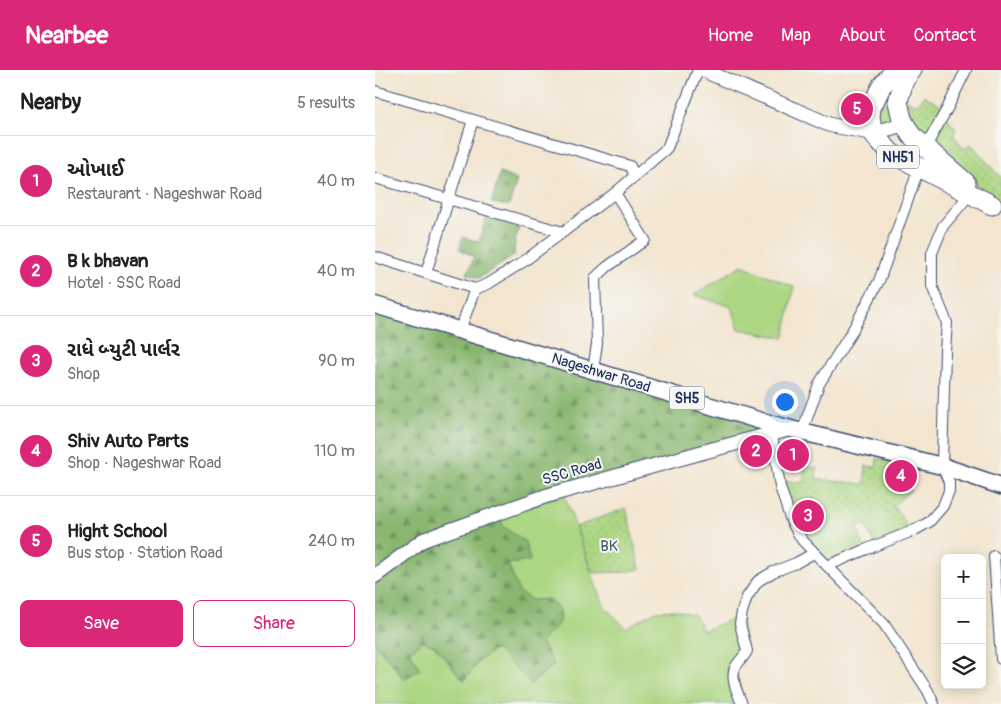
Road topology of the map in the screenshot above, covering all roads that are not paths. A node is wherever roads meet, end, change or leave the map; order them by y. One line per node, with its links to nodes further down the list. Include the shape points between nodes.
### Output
1 (698, 70): 12 (street, via 667,148)
2 (703, 70): 9 (street, via 830,125)
3 (895, 70): 9 (highway, NH51, via 882,85 871,108)
4 (911, 70): 8 (highway, NH51, via 904,80 898,102)
5 (966, 70): 10 (street)
6 (375, 91): 7 (street)
7 (473, 120): 12 (street, via 629,166); 16 (street)
8 (905, 124): 9 (street); 10 (highway, NH51)
9 (873, 133): 11 (highway, NH51, via 891,153)
10 (925, 148): 17 (highway, NH51)
11 (919, 168): 15 (highway, NH51); 25 (street, via 879,281 819,384)
12 (635, 177): 14 (street)
13 (375, 178): 16 (street)
14 (615, 193): 18 (street); 24 (street, via 645,240 595,278 597,344)
15 (970, 194): 17 (highway, NH51); 27 (street, via 943,226 932,253 932,286 947,324)
16 (448, 200): 18 (street); 20 (street)
17 (997, 209)
18 (563, 232): 21 (street, via 523,262)
19 (375, 258): 20 (street)
20 (426, 274): 21 (street)
21 (475, 289): 23 (street)
22 (375, 305): 23 (main road, Nageshwar Road / SH5)
23 (460, 330): 24 (main road, Nageshwar Road / SH5)
24 (593, 370): 25 (main road, Nageshwar Road / SH5)
25 (796, 431): 26 (street, SSC Road); 27 (main road, Nageshwar Road / SH5)
26 (772, 434): 29 (street, via 780,488 791,521); 32 (street, SSC Road, via 547,496 423,540)
27 (942, 466): 28 (main road, Nageshwar Road / SH5); 31 (street, via 949,482 949,492 943,506 929,522)
28 (1001, 486)
29 (814, 553): 31 (street); 34 (street, via 773,572 758,582 747,597 741,624 747,651 734,669)
30 (994, 556): 33 (street)
31 (827, 566): 35 (street, via 884,624)
32 (375, 576)
33 (1001, 659)
34 (742, 704)
35 (934, 704)

